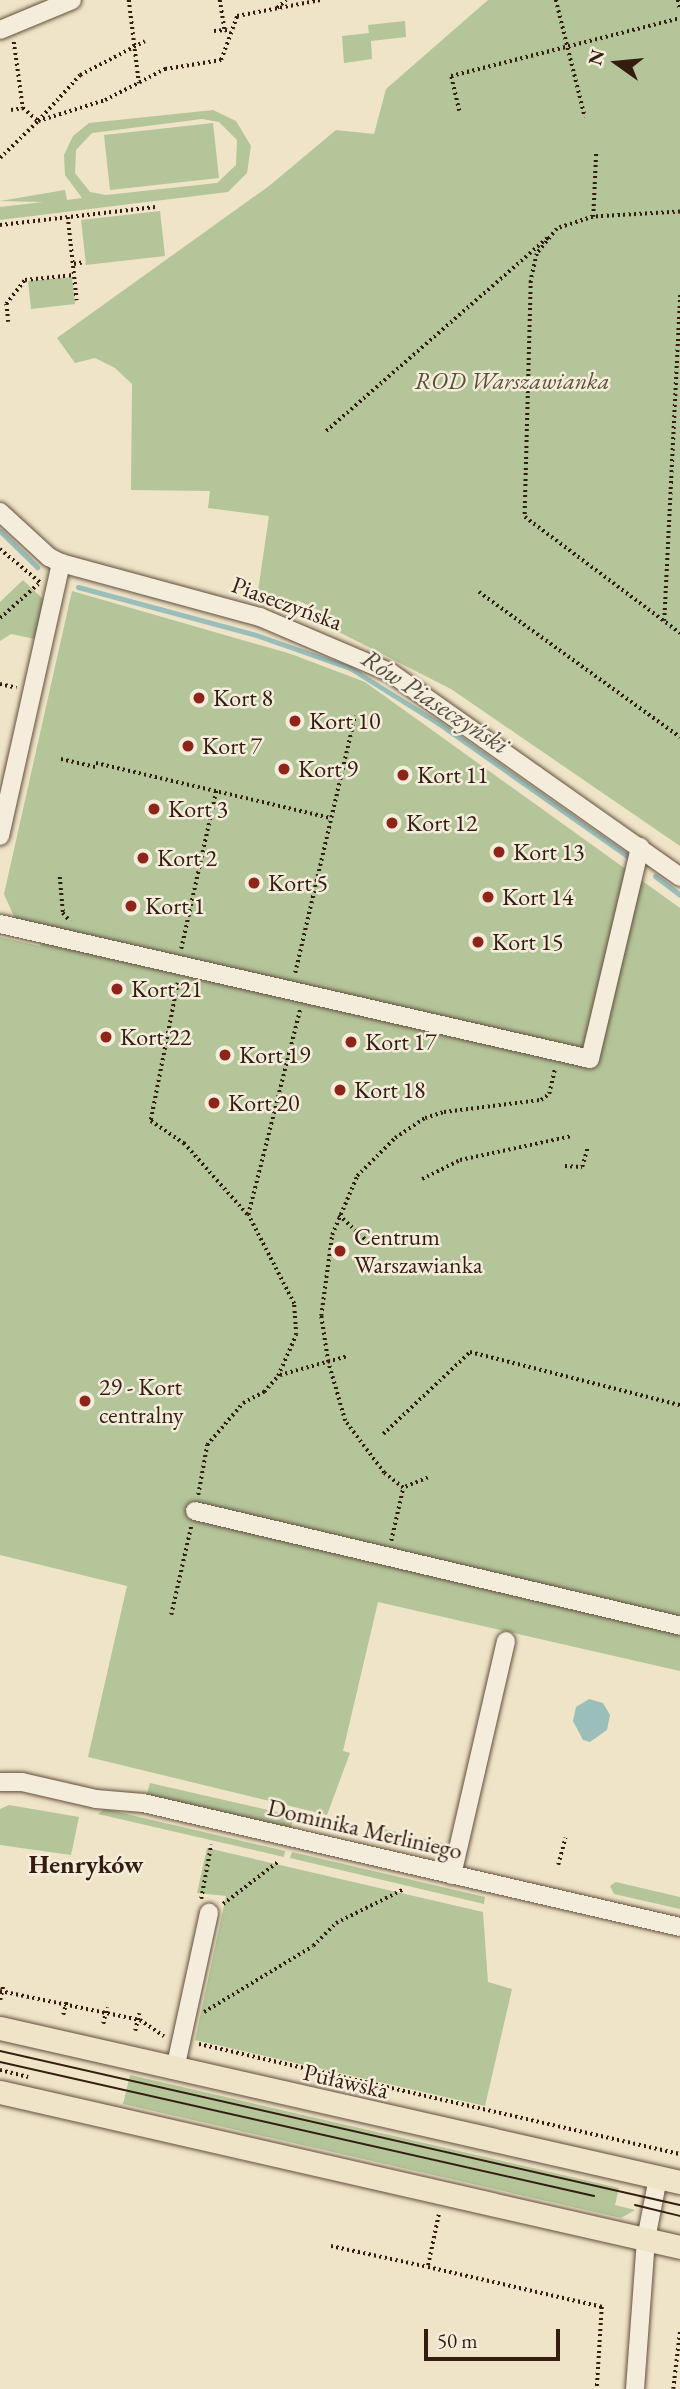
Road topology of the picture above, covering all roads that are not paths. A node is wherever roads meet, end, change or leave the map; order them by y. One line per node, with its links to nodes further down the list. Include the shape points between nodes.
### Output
1 (72, 0): 2 (street)
2 (4, 28)
3 (0, 512): 4 (street, Piaseczyńska)
4 (61, 563): 5 (street, via 47,586); 6 (street, Piaseczyńska, via 234,609 356,655 420,691)
5 (0, 836)
6 (640, 847): 7 (street, Piaseczyńska); 8 (street, via 590,1059 303,993 181,954)
7 (680, 877)
8 (0, 924)
9 (195, 1511): 10 (street)
10 (680, 1626)
11 (506, 1641): 13 (street)
12 (0, 1782): 13 (street, Dominika Merliniego, via 143,1804)
13 (452, 1875): 15 (street, Dominika Merliniego)
14 (209, 1913): 17 (street)
15 (680, 1927)
16 (0, 2028): 17 (main road, Puławska)
17 (175, 2068): 19 (main road, Puławska)
18 (0, 2092): 20 (main road)
19 (669, 2180): 20 (street)
20 (646, 2239): 21 (main road); 22 (street)
21 (680, 2246)
22 (635, 2389)

